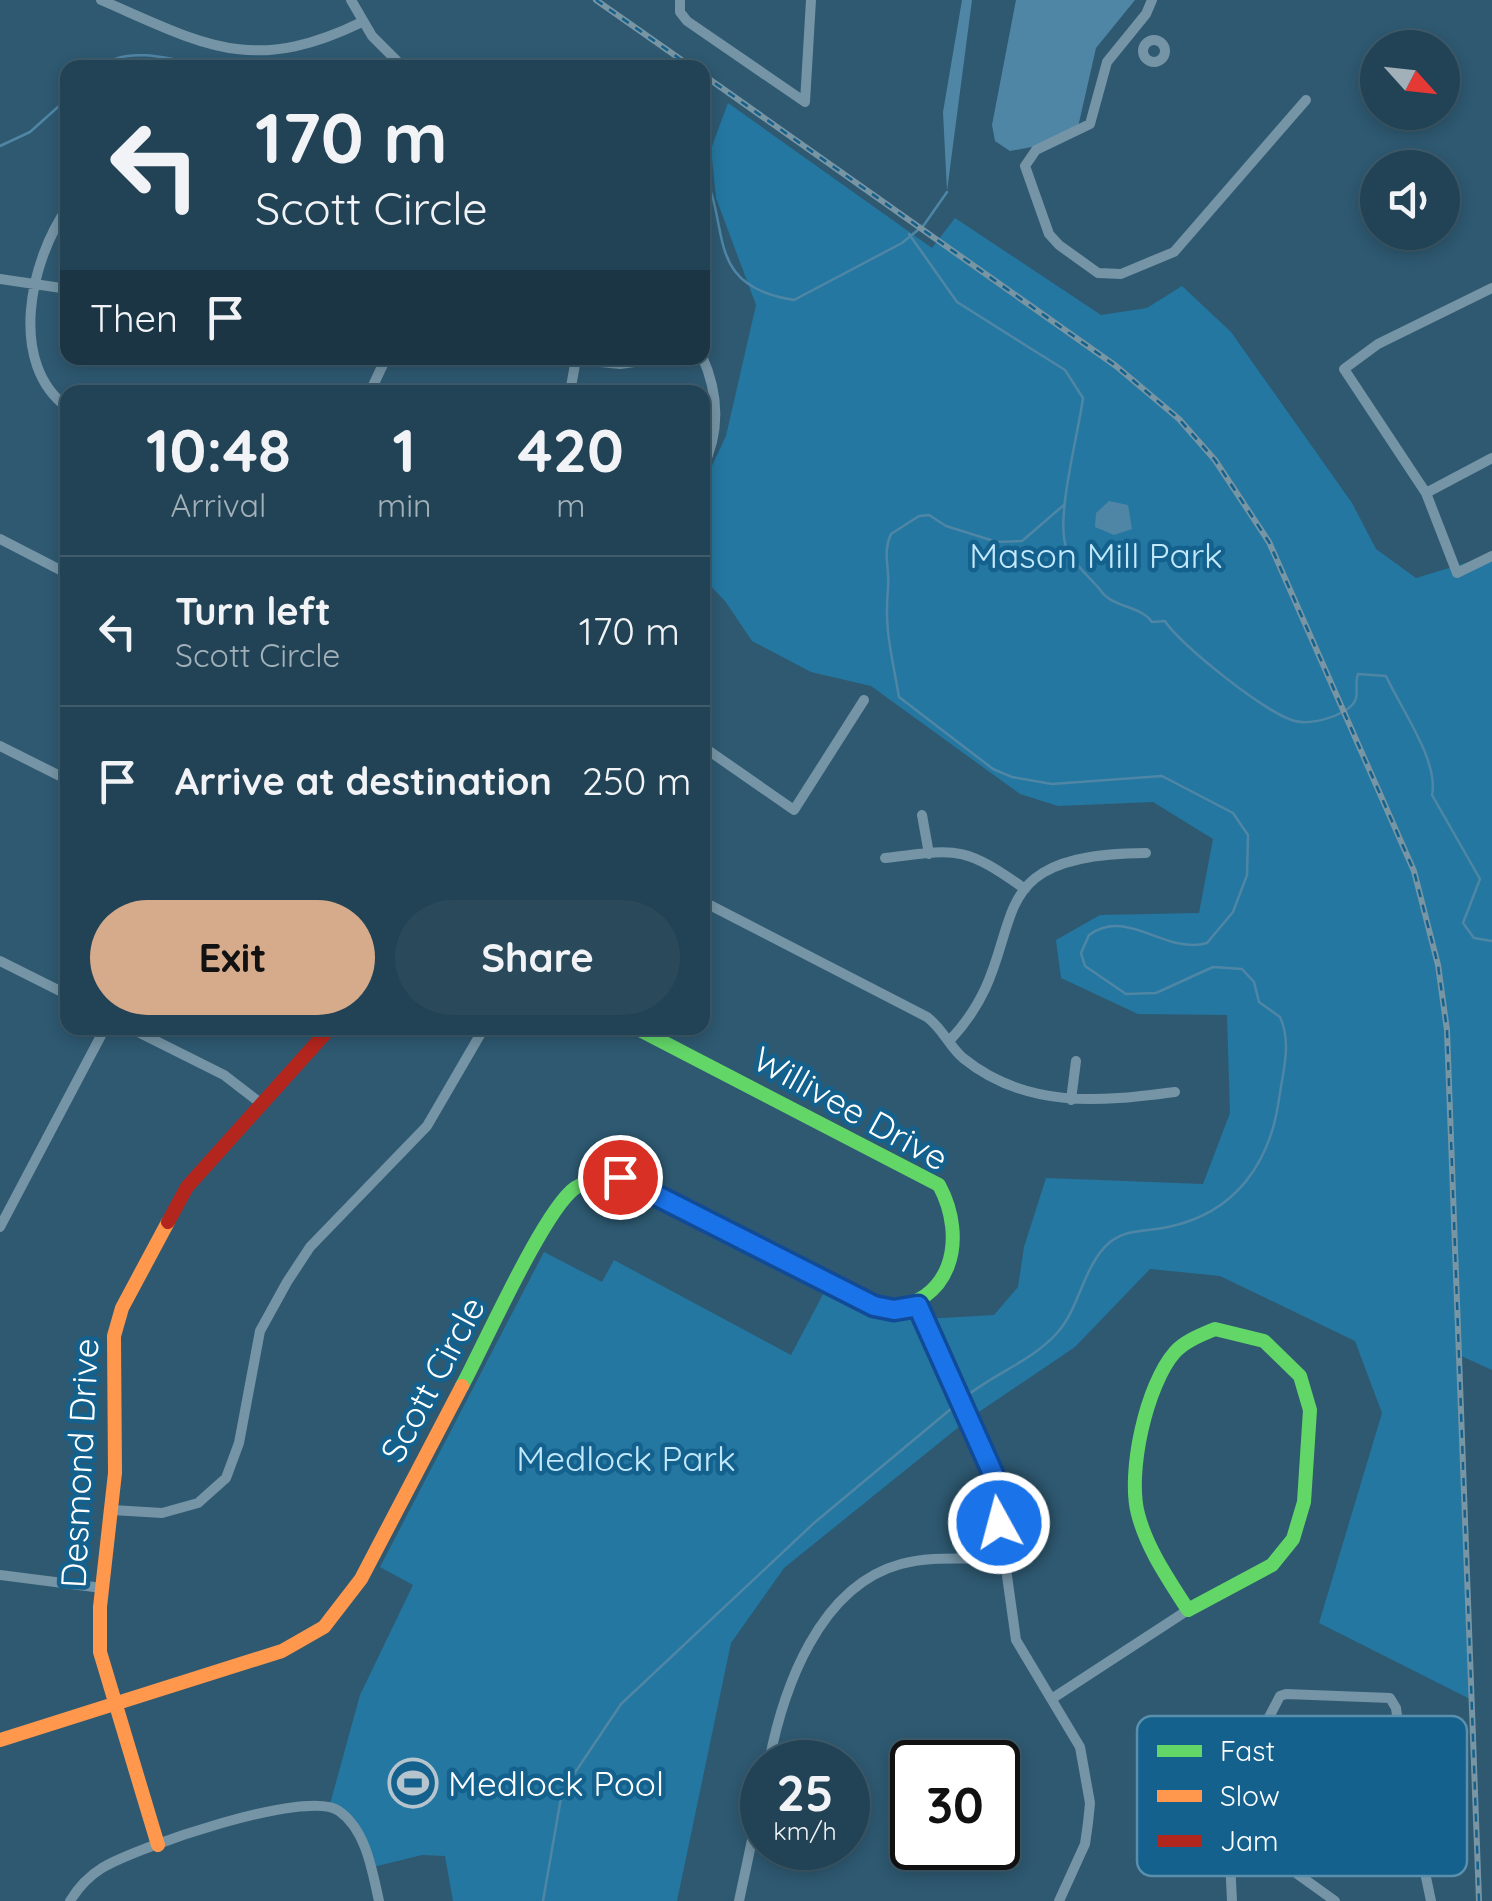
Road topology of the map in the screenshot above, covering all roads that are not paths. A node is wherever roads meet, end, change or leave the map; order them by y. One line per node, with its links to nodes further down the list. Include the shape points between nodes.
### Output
1 (101, 0): 6 (street, via 190,40 236,51 302,45)
2 (351, 0): 6 (street)
3 (680, 0): 4 (street, via 687,21 805,102)
4 (812, 0)
5 (1152, 0): 7 (street)
6 (362, 22): 9 (street)
7 (1132, 33): 8 (street); 10 (street, via 1107,62 1090,124 1036,150 1025,166 1049,234 1098,272 1121,274 1171,256)
8 (1147, 43)
9 (397, 60)
10 (1306, 100)
11 (60, 220): 13 (street, via 47,241)
12 (0, 279): 13 (street)
13 (38, 285): 14 (street); 17 (street, via 33,363)
14 (60, 288)
15 (1492, 288): 20 (street, via 1378,344 1344,369)
16 (705, 365): 18 (street, via 717,416)
17 (60, 400)
18 (710, 451)
19 (1492, 458): 20 (street)
20 (1426, 493): 22 (street, via 1457,574)
21 (0, 539): 23 (street)
22 (1492, 556)
23 (60, 570)
24 (864, 700): 26 (street, via 794,810)
25 (0, 746): 27 (street)
26 (710, 752)
27 (60, 776)
28 (922, 815): 30 (street)
29 (1146, 853): 32 (street, via 1076,856)
30 (929, 854): 31 (street); 32 (street, via 968,852)
31 (884, 858)
32 (1025, 889): 41 (street, via 980,999)
33 (710, 905): 41 (street, via 916,1011)
34 (0, 960): 35 (street)
35 (60, 992)
36 (101, 1035): 46 (street)
37 (144, 1035): 45 (street, via 224,1075)
38 (324, 1035): 45 (street, Desmond Drive)
39 (480, 1035): 48 (street, via 427,1126 310,1247 286,1282 260,1331 239,1444 226,1478 198,1503 162,1513)
40 (650, 1035): 47 (street, Willivee Drive, via 939,1185 950,1203 952,1238 939,1286)
41 (951, 1039): 44 (street, via 962,1057 996,1079)
42 (1076, 1061): 44 (street)
43 (1174, 1092): 44 (street)
44 (1071, 1100)
45 (262, 1104): 48 (street, Desmond Drive, via 187,1187 122,1308 113,1350)
46 (0, 1226)
47 (918, 1306): 49 (street, via 994,1476); 54 (street, Scott Circle, via 874,1306 628,1180 604,1177 582,1184 554,1213 361,1579 334,1617 282,1651)
48 (112, 1510): 51 (street, Desmond Drive)
49 (1002, 1558): 53 (street, via 1016,1640); 58 (street, via 903,1563 850,1593 802,1657)
50 (0, 1576): 51 (street)
51 (102, 1588): 54 (street, Desmond Drive, via 100,1652)
52 (1188, 1610): 52 (street, via 1156,1556 1134,1497 1145,1422 1174,1353 1215,1329 1238,1329 1279,1349 1300,1377 1310,1408 1304,1507 1295,1536 1276,1562 1250,1584); 53 (street)
53 (1053, 1698): 67 (street, via 1080,1747 1090,1802 1085,1844)
54 (115, 1704): 57 (street, Scott Circle); 59 (street, Desmond Drive)
55 (1270, 1716): 56 (street, via 1280,1696 1382,1696 1390,1698)
56 (1397, 1716)
57 (0, 1740)
58 (776, 1740)
59 (158, 1844): 64 (street, via 102,1868); 65 (street, via 321,1803 356,1828)
60 (746, 1870): 66 (street)
61 (1230, 1876): 68 (street)
62 (1300, 1876): 69 (street)
63 (1426, 1876): 70 (street)
64 (70, 1901)
65 (379, 1901)
66 (739, 1901)
67 (1059, 1901)
68 (1232, 1901)
69 (1335, 1901)
70 (1431, 1901)

